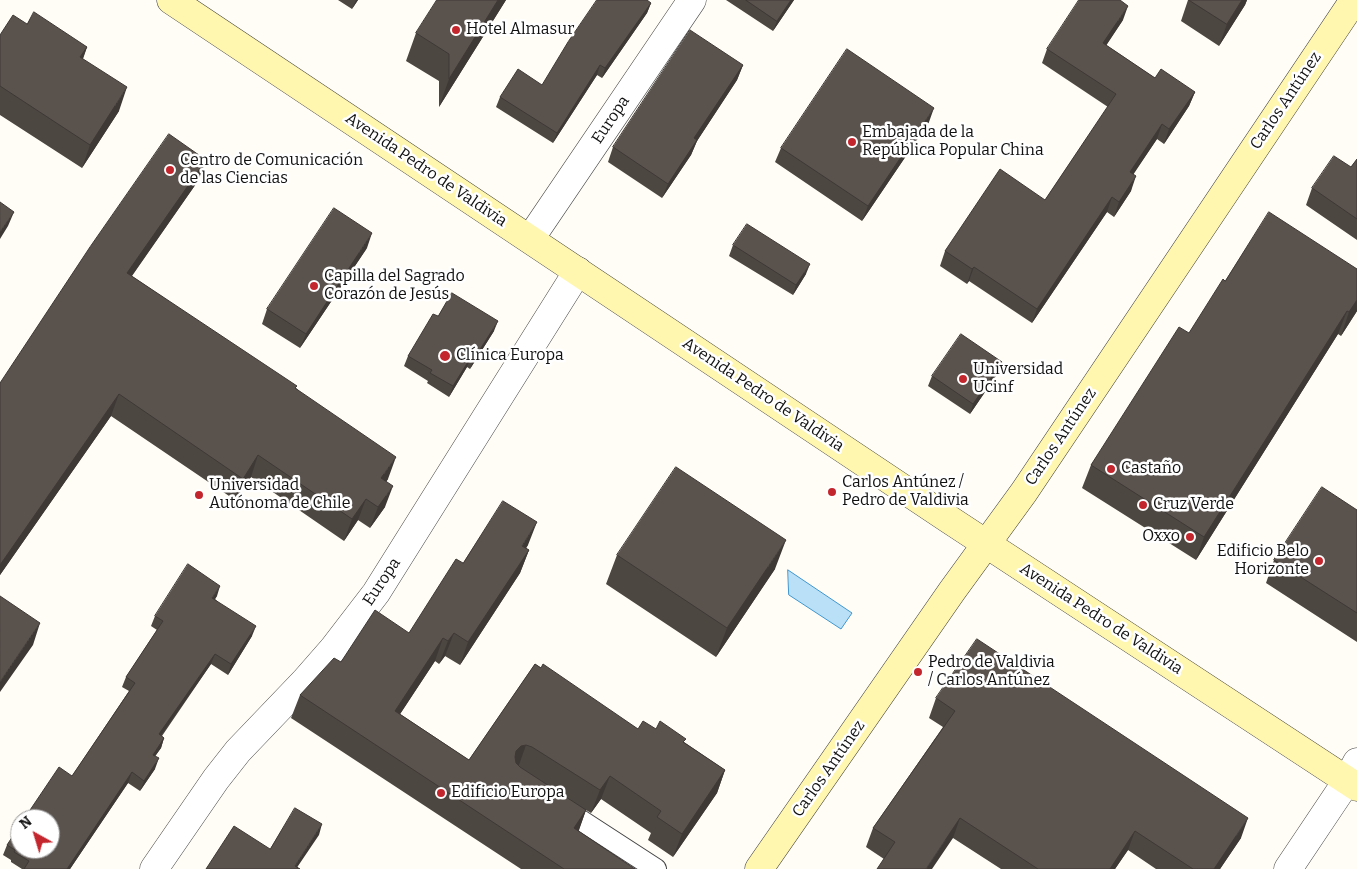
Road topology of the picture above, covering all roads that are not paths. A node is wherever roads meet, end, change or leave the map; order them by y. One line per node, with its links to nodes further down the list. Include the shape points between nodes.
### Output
1 (171, 0): 4 (main road, Avenida Pedro de Valdivia)
2 (692, 0): 4 (street, Europa)
3 (1354, 0): 6 (main road, Carlos Antúnez)
4 (530, 239): 5 (main road, Avenida Pedro de Valdivia)
5 (578, 271): 6 (main road, Avenida Pedro de Valdivia); 9 (street, Europa, via 376,593 334,649 216,778)
6 (986, 544): 7 (main road, Avenida Pedro de Valdivia); 11 (main road, Carlos Antúnez)
7 (1354, 777): 12 (street)
8 (542, 796): 10 (lane)
9 (154, 869)
10 (656, 869)
11 (759, 869)
12 (1288, 869)

